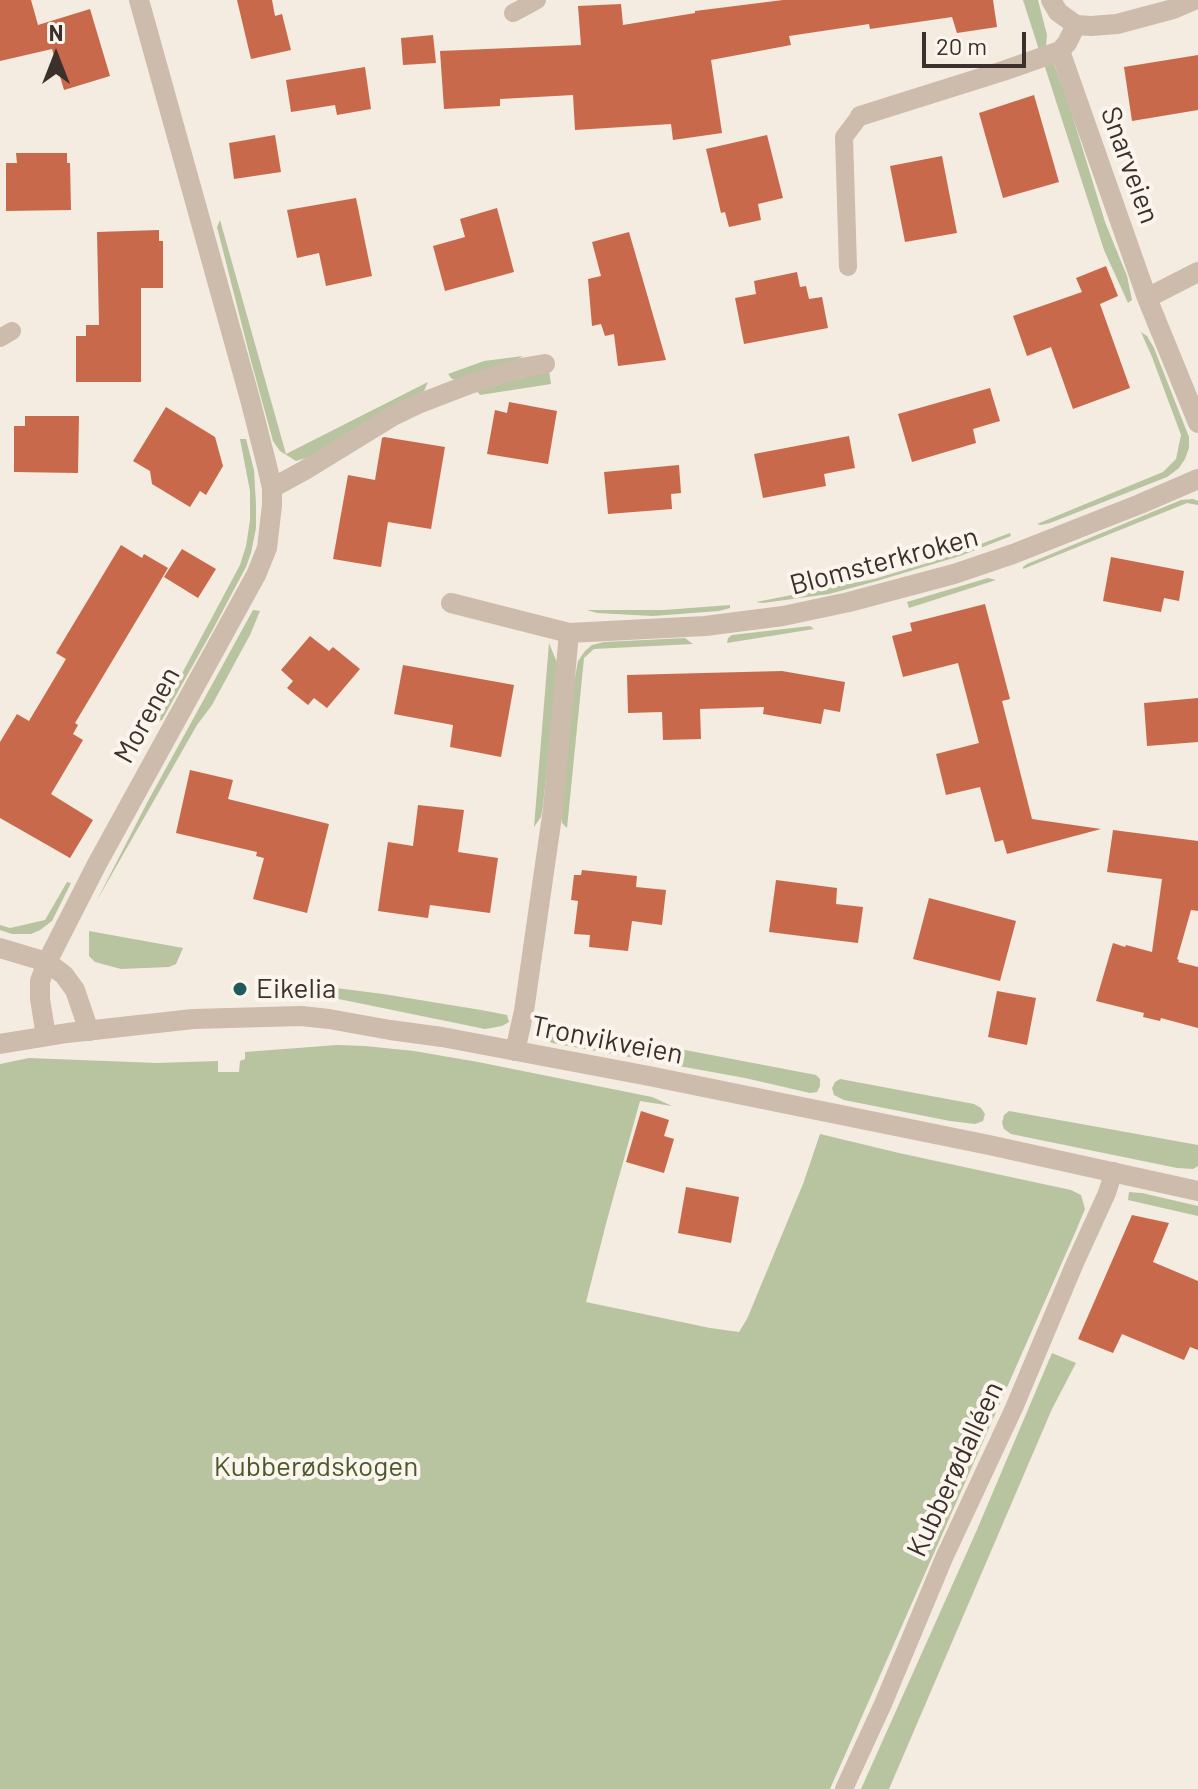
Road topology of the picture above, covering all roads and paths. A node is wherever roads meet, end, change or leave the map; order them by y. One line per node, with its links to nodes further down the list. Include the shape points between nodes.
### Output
1 (139, 0): 15 (street, Morenen)
2 (537, 0): 5 (lane)
3 (1051, 0): 6 (street)
4 (1194, 0): 6 (street, via 1117,24)
5 (513, 13)
6 (1076, 25): 7 (street)
7 (1060, 51): 8 (street); 11 (street, Snarveien)
8 (860, 116): 9 (lane, via 844,137)
9 (848, 267)
10 (1198, 272): 11 (street)
11 (1147, 298): 13 (street, Snarveien)
12 (545, 364): 15 (street, via 418,404)
13 (1198, 423)
14 (1198, 479): 17 (street, Blomsterkroken, via 1013,554 849,602 705,626)
15 (272, 488): 19 (street, Morenen, via 267,548 256,575)
16 (451, 603): 17 (street, Blomsterkroken)
17 (569, 633): 23 (street, via 553,809)
18 (0, 948): 19 (street)
19 (47, 962): 20 (street, via 75,990); 21 (street, via 40,981)
20 (89, 1031): 21 (street, Tronvikveien); 23 (street, Tronvikveien, via 193,1019 301,1016)
21 (46, 1036): 22 (street, Tronvikveien)
22 (0, 1044)
23 (515, 1051): 24 (street, Tronvikveien)
24 (1114, 1171): 25 (street, Tronvikveien); 26 (lane, Kubberødalléen)
25 (1198, 1191)
26 (844, 1789)

